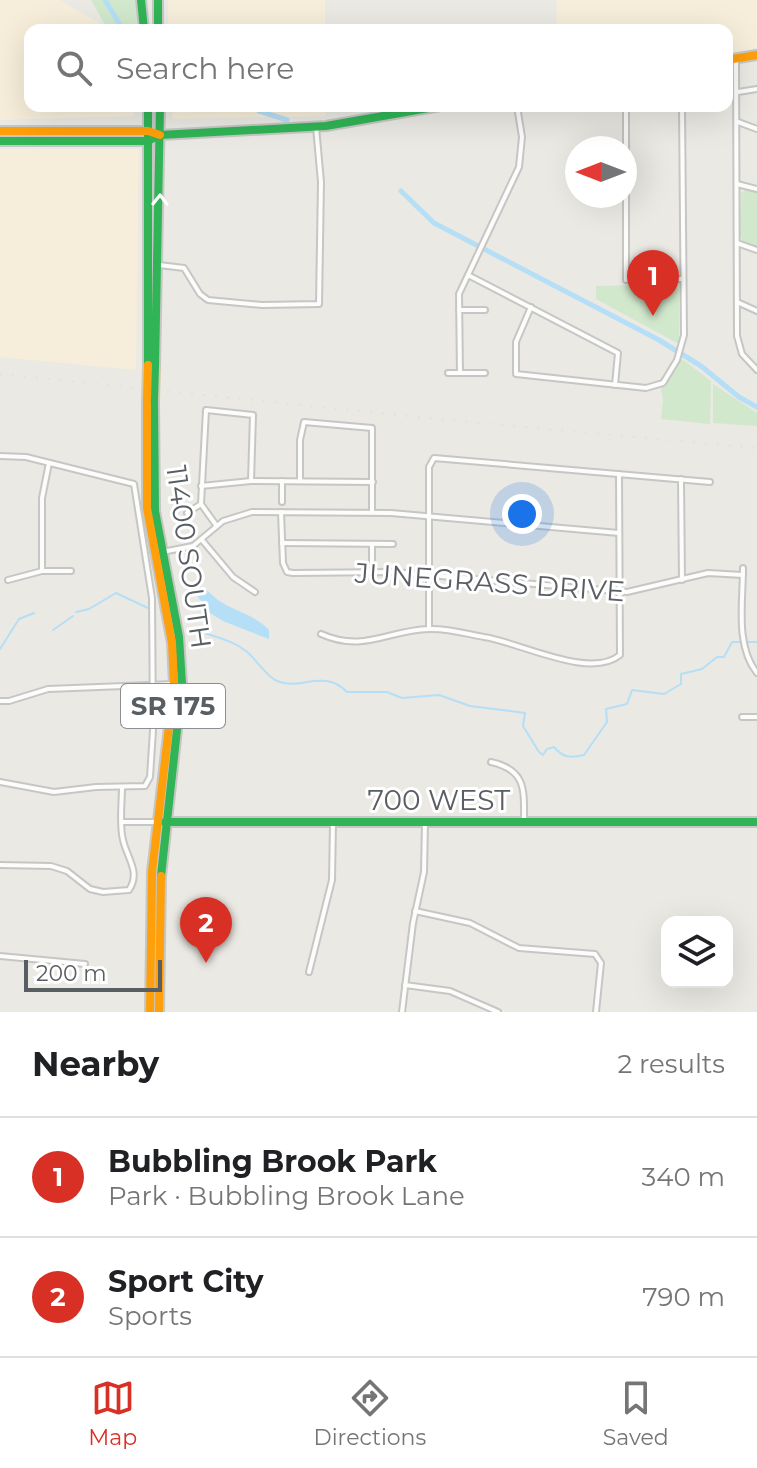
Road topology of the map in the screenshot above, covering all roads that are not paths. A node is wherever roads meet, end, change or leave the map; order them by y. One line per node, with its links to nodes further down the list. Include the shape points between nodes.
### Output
1 (143, 0): 3 (main road)
2 (158, 0): 4 (main road)
3 (145, 24)
4 (158, 24)
5 (757, 55): 6 (main road)
6 (733, 59)
7 (733, 64): 9 (street)
8 (757, 89): 9 (street)
9 (738, 92): 16 (street)
10 (148, 112): 21 (main road, 11400 SOUTH / SR 175)
11 (160, 112): 20 (main road, 11400 SOUTH / SR 175)
12 (405, 112): 17 (main road)
13 (518, 112): 28 (street, via 519,167)
14 (626, 112): 29 (street, via 626,280)
15 (682, 112): 29 (street)
16 (738, 122): 18 (street); 23 (street)
17 (316, 127): 20 (main road); 27 (street, via 321,182 319,304 208,300 184,268)
18 (757, 129)
19 (0, 131): 21 (main road)
20 (160, 135): 21 (main road); 27 (main road, 11400 SOUTH / SR 175, one-way to 20)
21 (148, 136): 22 (main road); 35 (main road, 11400 SOUTH / SR 175)
22 (0, 141)
23 (737, 184): 24 (street); 25 (street)
24 (757, 189)
25 (737, 243): 26 (street); 30 (street)
26 (757, 250)
27 (159, 265): 35 (main road, 11400 SOUTH / SR 175)
28 (467, 275): 31 (street); 32 (street)
29 (683, 279): 40 (street, via 684,335 663,383 646,388)
30 (737, 302): 34 (street); 36 (street, via 739,349)
31 (531, 307): 40 (street, via 618,353); 40 (street, via 516,342 516,374)
32 (459, 310): 33 (street); 38 (street)
33 (485, 310)
34 (757, 311)
35 (152, 366): 41 (main road, 11400 SOUTH / SR 175, bridge)
36 (757, 370)
37 (448, 373): 38 (street)
38 (460, 373): 39 (street)
39 (485, 373)
40 (615, 385)
41 (150, 400): 54 (main road, 11400 SOUTH / SR 175); 65 (main road, 11400 SOUTH / SR 175)
42 (0, 456): 43 (street)
43 (49, 463): 66 (street, via 42,498); 78 (street, via 134,484 152,598)
44 (619, 474): 45 (street); 58 (street, via 432,459); 60 (street)
45 (681, 479): 50 (street); 71 (street)
46 (251, 481): 47 (street); 51 (street); 51 (street, via 253,415 206,410)
47 (282, 481): 48 (street); 52 (street)
48 (300, 481): 49 (street); 49 (street, via 304,422 372,428)
49 (373, 482): 56 (street)
50 (710, 482)
51 (201, 486): 53 (street)
52 (282, 502)
53 (201, 504): 57 (street); 59 (street)
54 (147, 508): 65 (main road); 77 (main road, 11400 SOUTH / SR 175, via 172,643)
55 (281, 512): 56 (street); 59 (street, via 239,514); 62 (street)
56 (372, 512): 58 (street)
57 (187, 513)
58 (429, 516): 60 (street); 69 (street)
59 (217, 526): 61 (street)
60 (619, 533): 72 (street)
61 (202, 540): 65 (street); 73 (street, via 233,577)
62 (282, 543): 63 (street); 68 (street, JUNEGRASS DRIVE, via 284,568 293,573)
63 (372, 544): 64 (street); 68 (street)
64 (393, 544)
65 (161, 552): 86 (main road, 11400 SOUTH / SR 175, via 179,637 182,684)
66 (42, 571): 67 (street); 70 (street)
67 (71, 571)
68 (372, 572): 69 (street, JUNEGRASS DRIVE)
69 (429, 575): 72 (street, JUNEGRASS DRIVE); 74 (street)
70 (8, 580)
71 (682, 580): 72 (street, JUNEGRASS DRIVE); 76 (street, JUNEGRASS DRIVE, via 743,572 743,638)
72 (619, 591): 74 (street, via 620,655 607,663 565,660 497,639)
73 (255, 592)
74 (429, 629): 75 (street, via 359,643)
75 (321, 634)
76 (757, 673)
77 (174, 684): 78 (street); 86 (main road, 11400 SOUTH / SR 175)
78 (153, 685): 79 (street, via 48,689); 84 (street, via 147,784)
79 (0, 701)
80 (742, 717): 81 (street)
81 (757, 717)
82 (491, 762): 88 (street, via 519,777)
83 (0, 782): 84 (street, via 54,792)
84 (122, 787): 85 (street)
85 (122, 822): 86 (street, 700 WEST); 91 (street, via 133,869 133,885 127,892 90,889 57,867)
86 (162, 822): 90 (main road, 700 WEST); 97 (main road, 11400 SOUTH / SR 175, via 150,915); 98 (main road, 11400 SOUTH / SR 175)
87 (425, 822): 88 (main road, 700 WEST); 90 (main road, 700 WEST); 92 (street, via 424,872)
88 (524, 822): 89 (main road, 700 WEST)
89 (757, 822)
90 (333, 823): 95 (street, via 332,880)
91 (0, 865)
92 (415, 911): 96 (street); 101 (street, via 470,923 519,948 593,954 601,963)
93 (0, 956): 94 (street)
94 (85, 964)
95 (309, 972)
96 (405, 985): 99 (street); 100 (street, via 450,991)
97 (150, 1012)
98 (159, 1012)
99 (402, 1012)
100 (498, 1012)
101 (596, 1012)

